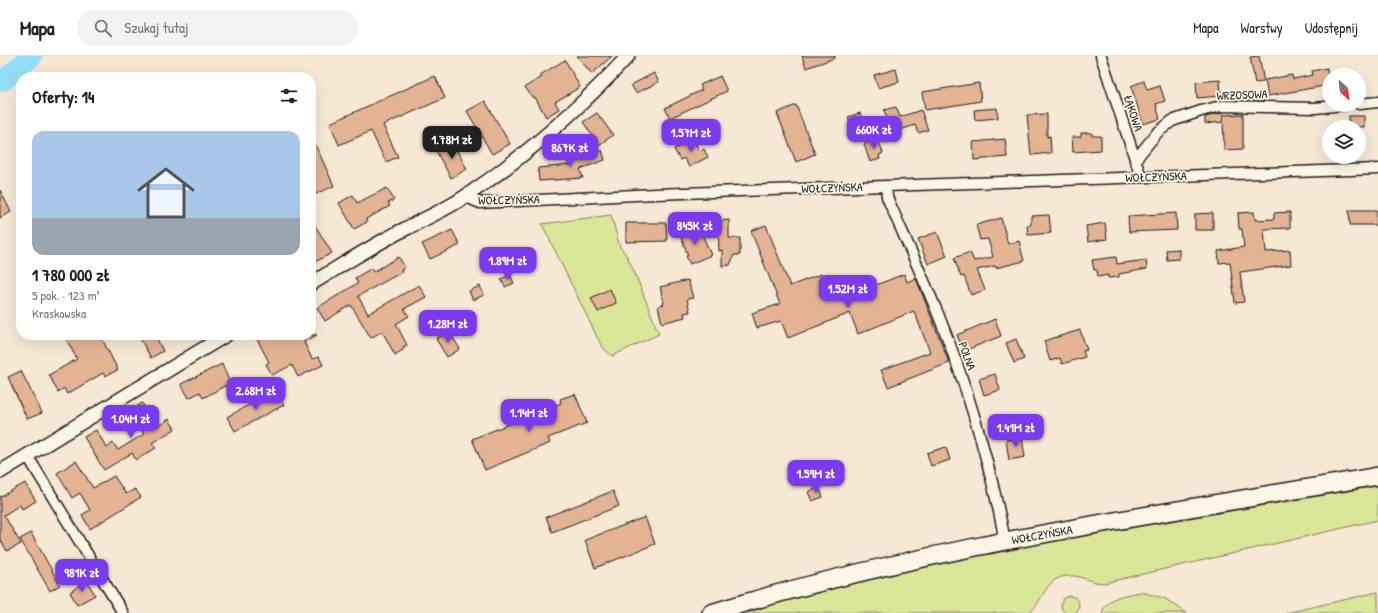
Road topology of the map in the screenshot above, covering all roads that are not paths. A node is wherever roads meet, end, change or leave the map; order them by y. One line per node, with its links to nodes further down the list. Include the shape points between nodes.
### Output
1 (628, 56): 10 (street, via 591,95 542,140)
2 (1101, 56): 6 (street, ŁĄKOWA)
3 (1378, 102): 4 (street)
4 (1366, 103)
5 (1322, 107): 6 (street, WRZOSOWA, via 1221,106 1201,111 1172,121 1157,133)
6 (1135, 160): 8 (street, ŁĄKOWA)
7 (1378, 169): 8 (street, WOŁCZYŃSKA)
8 (1141, 177): 9 (street, WOŁCZYŃSKA)
9 (886, 186): 10 (street, WOŁCZYŃSKA, via 480,203); 16 (street, POLNA, via 887,197 938,314 959,371 995,488)
10 (466, 196): 11 (street, WOŁCZYŃSKA)
11 (316, 281)
12 (218, 340): 13 (street)
13 (27, 455): 14 (street); 17 (street)
14 (0, 472)
15 (1378, 476): 16 (main road, WOŁCZYŃSKA)
16 (1005, 542): 18 (main road, WOŁCZYŃSKA, via 870,570)
17 (122, 613)
18 (711, 613)

